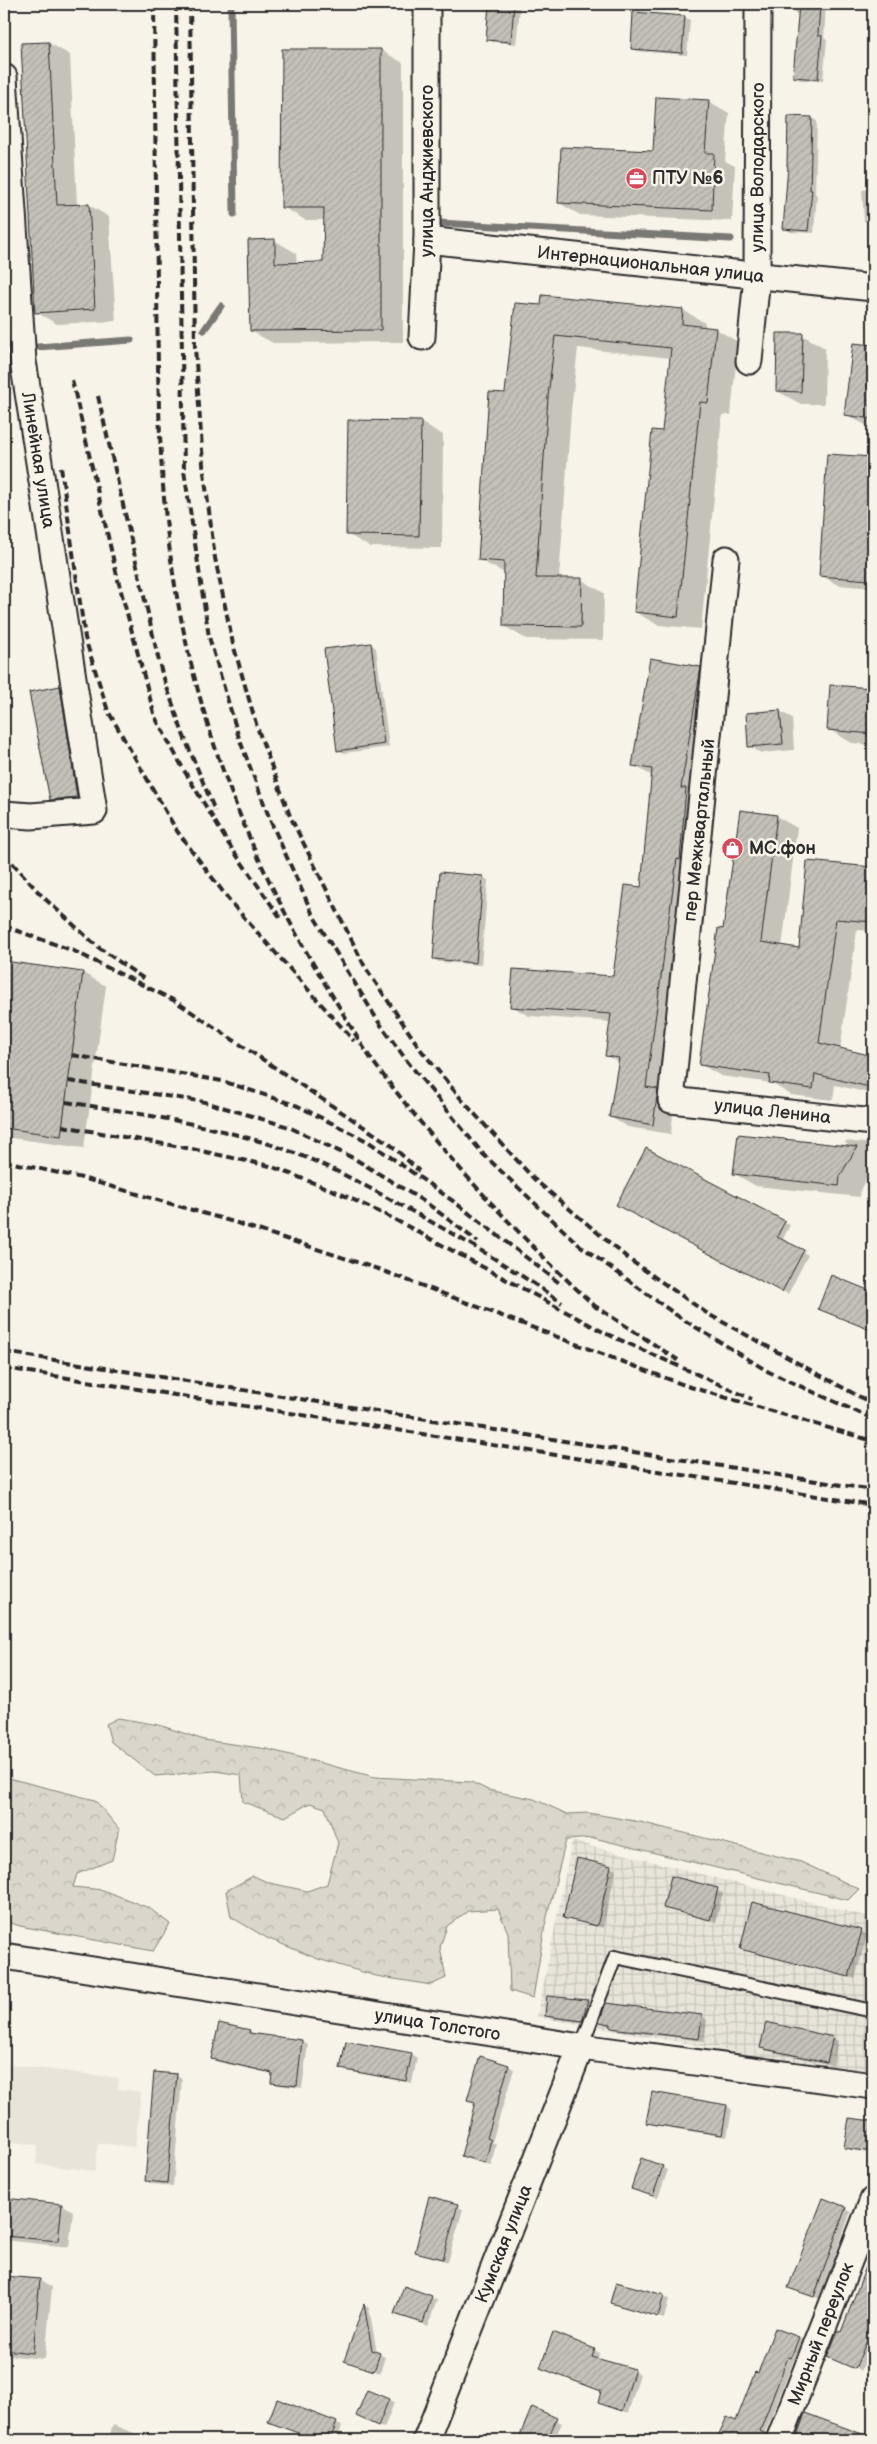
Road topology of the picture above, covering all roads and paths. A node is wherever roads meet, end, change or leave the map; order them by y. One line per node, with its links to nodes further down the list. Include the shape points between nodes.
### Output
1 (427, 4): 5 (street, улица Анджиевского)
2 (758, 4): 6 (street, улица Володарского)
3 (4, 77): 4 (street, Линейная улица)
4 (4, 112): 9 (street, Линейная улица)
5 (427, 240): 6 (street, Интернациональная улица); 8 (street, улица Анджиевского)
6 (757, 276): 7 (street, Интернациональная улица); 10 (street, улица Володарского)
7 (873, 288)
8 (422, 337)
9 (14, 361): 12 (street, Линейная улица, via 94,811 31,816)
10 (749, 361)
11 (726, 559): 13 (street, пер Межквартальный)
12 (4, 814)
13 (672, 1100): 14 (street, улица Ленина)
14 (873, 1122)
15 (4, 1956): 17 (street, улица Толстого)
16 (873, 2011): 17 (lane, via 615,1957)
17 (581, 2047): 18 (street, улица Толстого); 20 (street, Кумская улица)
18 (873, 2086)
19 (873, 2200): 21 (street, Мирный переулок)
20 (426, 2440)
21 (779, 2440)

